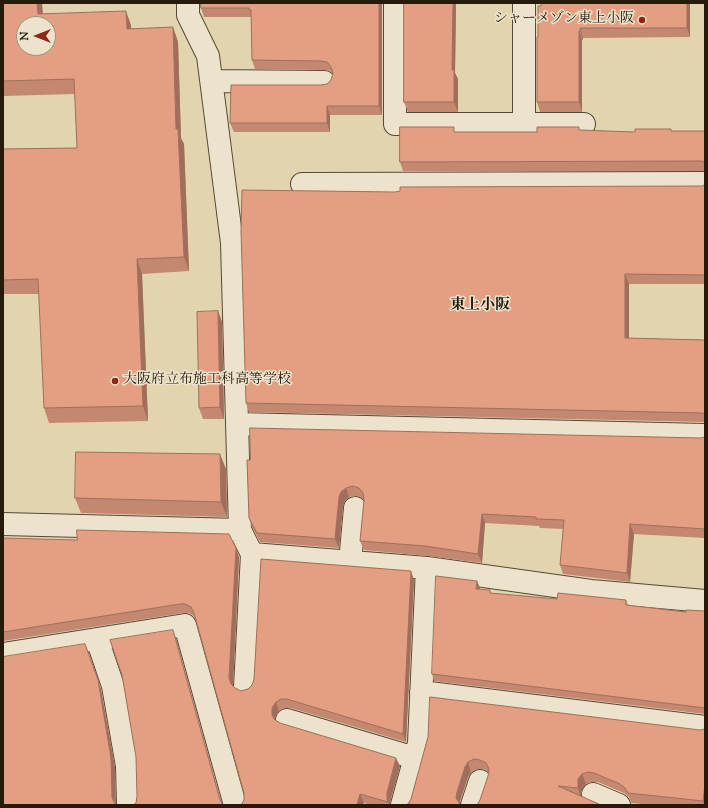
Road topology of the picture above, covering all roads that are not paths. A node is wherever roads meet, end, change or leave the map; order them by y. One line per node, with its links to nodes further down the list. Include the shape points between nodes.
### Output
1 (188, 3): 4 (street, via 188,14 208,56)
2 (395, 3): 6 (street, via 395,124)
3 (524, 3): 6 (street)
4 (212, 81): 5 (street); 10 (street, via 232,243)
5 (324, 82)
6 (524, 124): 7 (street)
7 (584, 124)
8 (705, 183): 9 (street)
9 (302, 184)
10 (237, 424): 11 (street); 14 (street)
11 (705, 435)
12 (355, 508): 16 (street)
13 (3, 524): 14 (street)
14 (240, 530): 15 (street)
15 (252, 554): 16 (street); 21 (street)
16 (350, 562): 17 (street)
17 (427, 568): 18 (street, via 591,591); 22 (street)
18 (705, 601)
19 (97, 639): 20 (street); 28 (street, via 113,686 127,766); 29 (street, via 185,625)
20 (3, 654)
21 (245, 687)
22 (421, 692): 24 (street); 25 (street)
23 (287, 720): 25 (street)
24 (705, 728)
25 (415, 758): 30 (street)
26 (480, 781): 31 (street)
27 (593, 794): 32 (street)
28 (128, 805)
29 (234, 805)
30 (402, 805)
31 (472, 805)
32 (619, 805)

